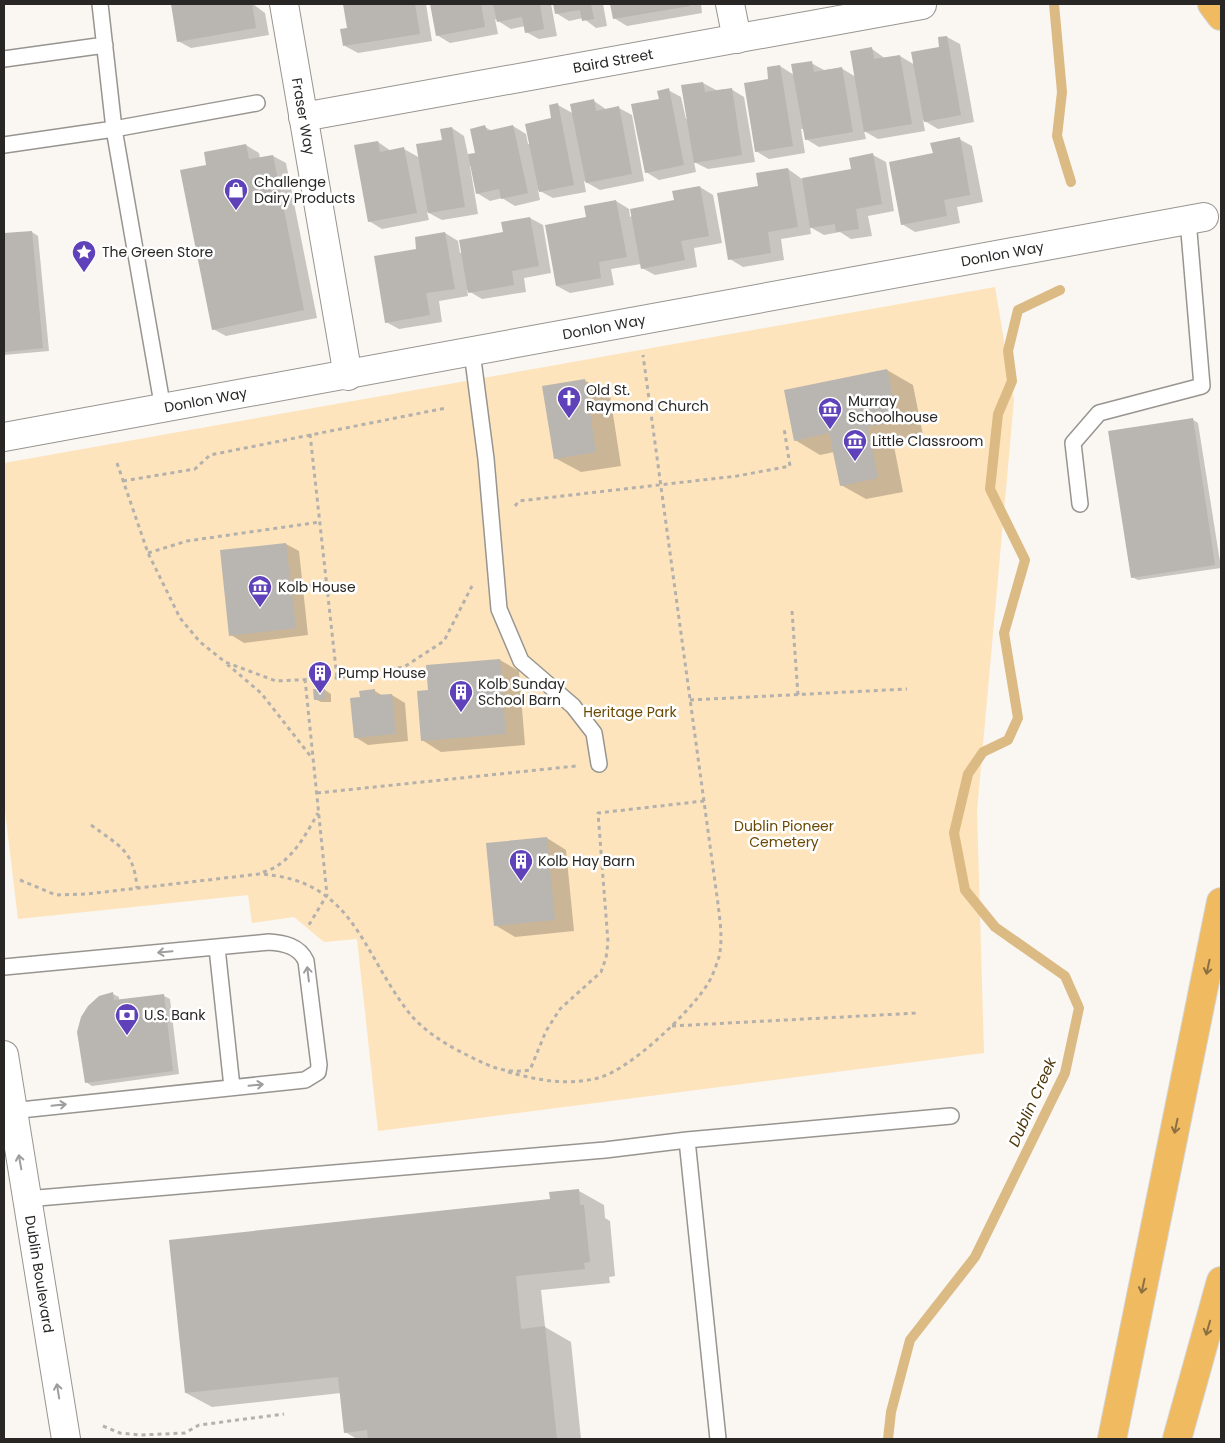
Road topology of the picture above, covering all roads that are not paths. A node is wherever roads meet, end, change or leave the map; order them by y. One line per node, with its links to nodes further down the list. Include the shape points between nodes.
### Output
1 (100, 4): 8 (lane)
2 (284, 4): 11 (street, Fraser Way)
3 (730, 4): 7 (street)
4 (1212, 4): 6 (highway)
5 (922, 6): 7 (street, Baird Street)
6 (1221, 16)
7 (737, 39): 11 (street, Baird Street)
8 (105, 46): 9 (lane); 12 (lane)
9 (4, 59)
10 (257, 103): 12 (lane)
11 (303, 117): 16 (street, Fraser Way)
12 (114, 129): 13 (lane); 17 (lane)
13 (4, 145)
14 (1196, 218): 15 (street, Donlon Way); 19 (lane, via 1202,386 1099,413 1073,443)
15 (472, 352): 16 (street, Donlon Way); 20 (lane, via 499,609 522,661 572,706 594,733)
16 (348, 376): 17 (street, Donlon Way)
17 (163, 409): 18 (street, Donlon Way)
18 (4, 438)
19 (1080, 504)
20 (599, 764)
21 (1221, 902): 33 (highway, one-way to 33)
22 (217, 948): 23 (lane, one-way to 23); 25 (lane); 25 (lane, one-way to 22, via 305,1080 318,1072 319,1065 303,954 283,943 269,942)
23 (4, 967)
24 (4, 1055): 26 (street, Dublin Boulevard)
25 (232, 1087): 26 (lane, one-way to 25)
26 (7, 1110): 29 (street, Dublin Boulevard, one-way to 26)
27 (951, 1116): 28 (lane)
28 (687, 1140): 29 (lane, via 595,1151); 32 (lane)
29 (26, 1199): 31 (street, Dublin Boulevard, one-way to 29)
30 (1221, 1281): 34 (highway, one-way to 34)
31 (66, 1439)
32 (718, 1439)
33 (1112, 1439)
34 (1177, 1439)

